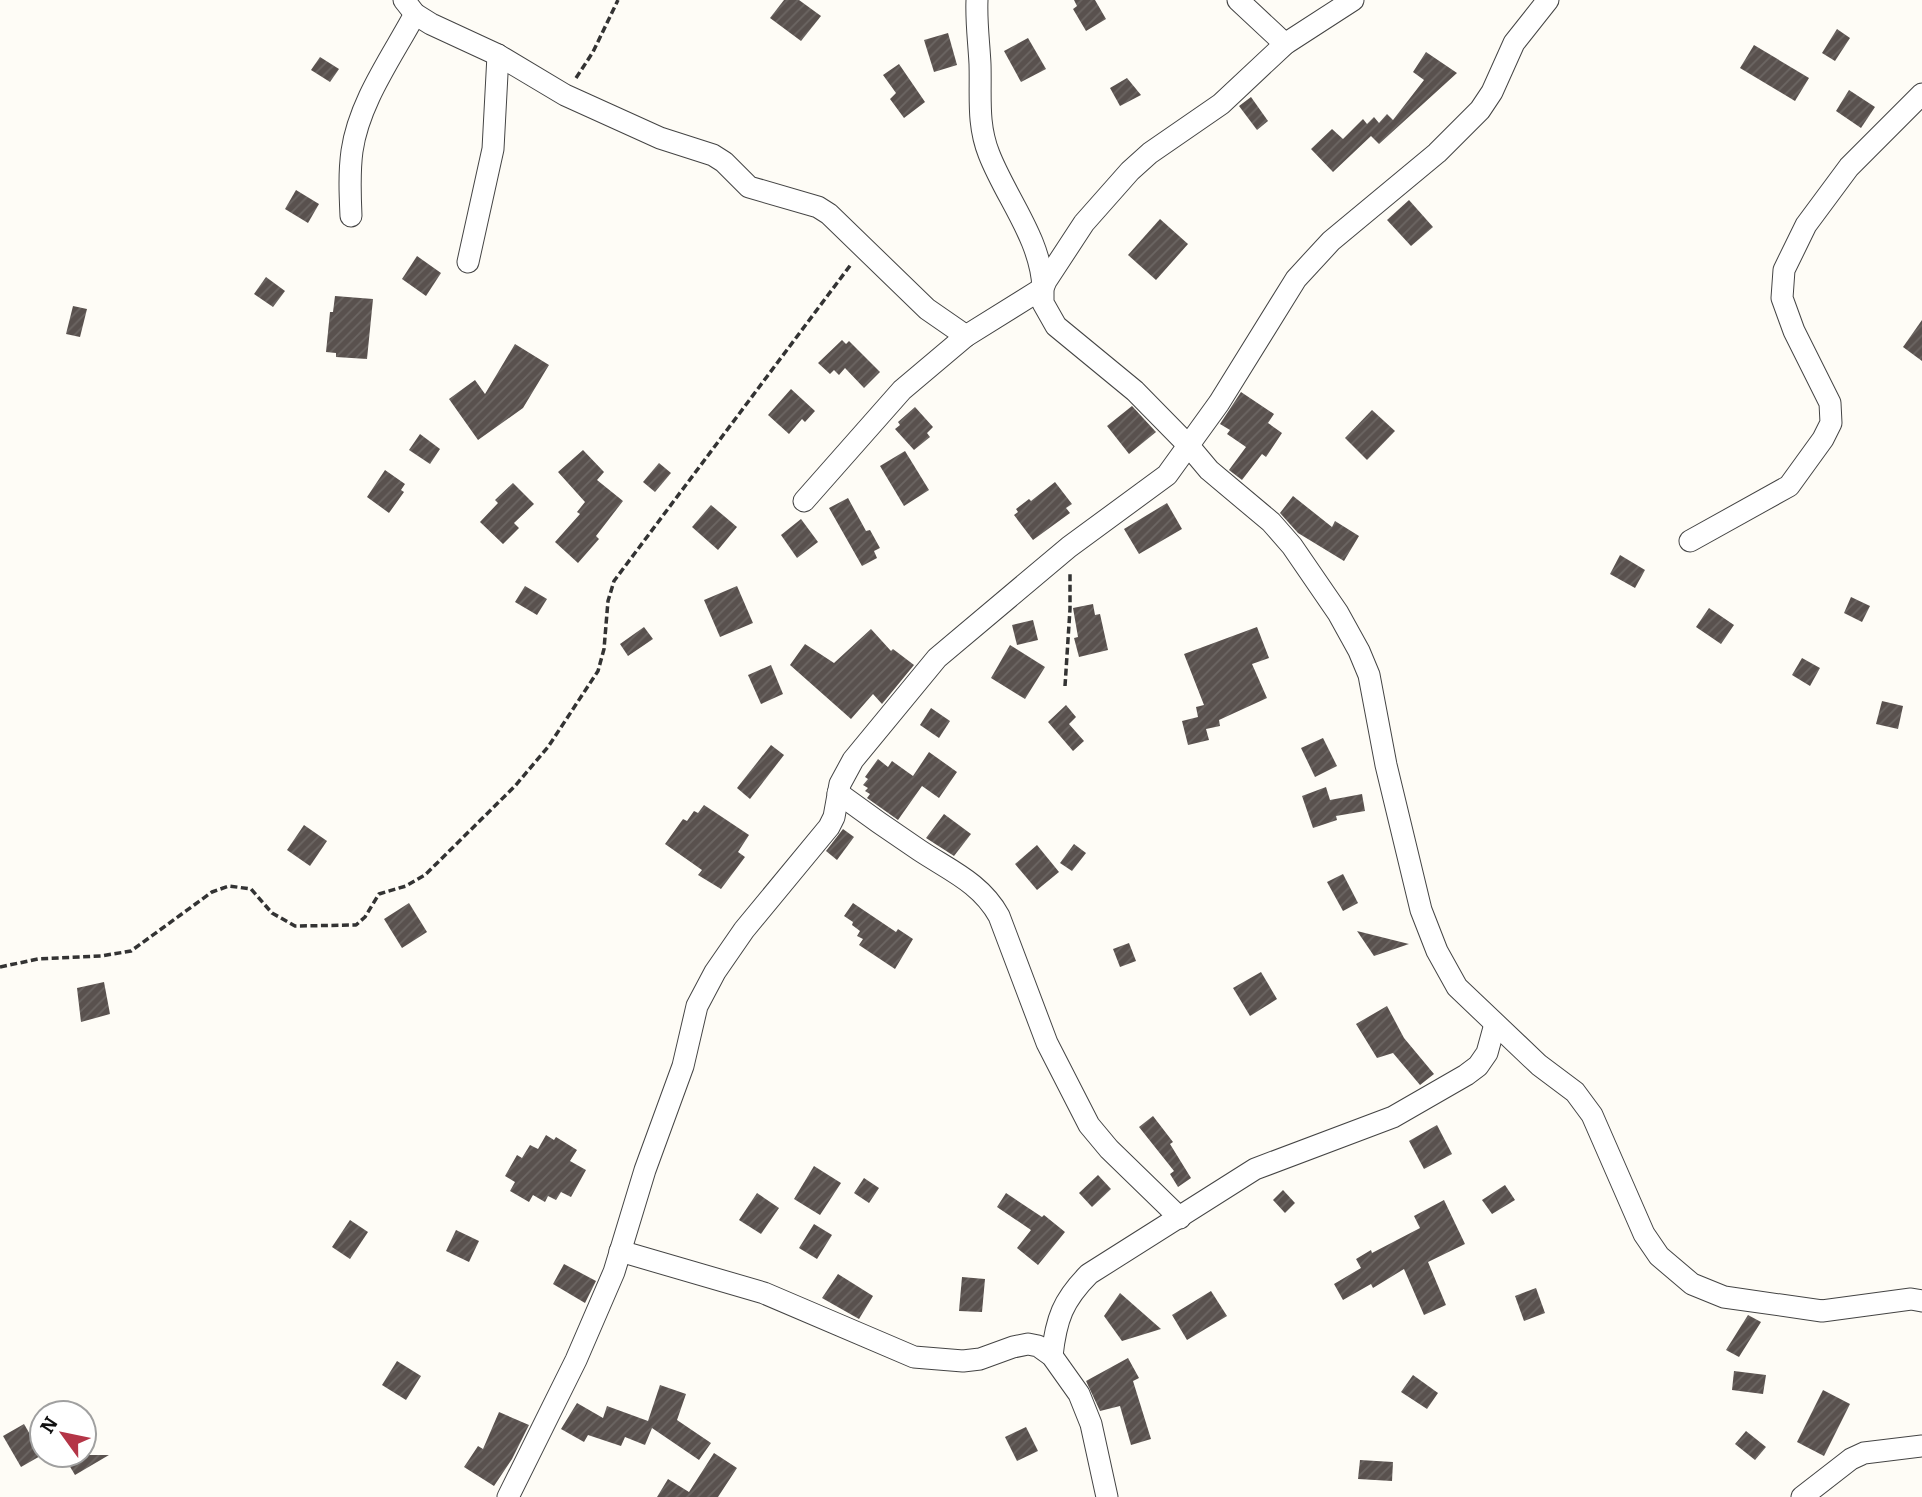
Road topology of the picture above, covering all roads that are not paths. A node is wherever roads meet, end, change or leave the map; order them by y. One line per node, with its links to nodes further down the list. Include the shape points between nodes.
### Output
1 (977, 0): 11 (street, via 979,121 989,155 1024,225)
2 (1238, 0): 6 (street)
3 (1353, 0): 6 (street)
4 (1548, 0): 13 (street, via 1514,43 1480,110 1437,153 1331,241 1296,279)
5 (409, 7): 7 (street, via 451,35); 9 (street, via 358,127 349,178)
6 (1285, 44): 11 (street, via 1221,104 1130,170 1084,223)
7 (498, 55): 10 (street, via 493,149); 12 (street, via 565,95 660,138 713,155 749,187 818,207 927,309)
8 (1922, 94): 15 (street, via 1849,167 1806,225 1784,270 1782,298 1830,403 1831,423 1823,439 1788,486)
9 (351, 216)
10 (468, 262)
11 (1043, 288): 12 (street); 13 (street, via 1045,309 1056,326 1135,391)
12 (966, 336): 14 (street, via 902,390)
13 (1188, 445): 16 (street, via 1167,475 1069,547 937,659 853,760); 17 (street, via 1292,546 1359,651 1369,675 1421,910 1457,987)
14 (804, 501)
15 (1690, 541)
16 (838, 793): 18 (street, via 968,880 992,902 1047,1043 1089,1125); 19 (street, via 834,817 822,837 744,930 698,1006 683,1066)
17 (1495, 1024): 18 (street, via 1487,1053 1466,1075 1393,1116 1255,1169); 20 (street, via 1575,1092 1603,1136 1644,1234 1659,1256 1692,1284 1724,1297 1822,1311)
18 (1180, 1217): 21 (street, via 1089,1274 1076,1288 1058,1318)
19 (620, 1251): 21 (street, via 764,1293 914,1357 963,1361 1028,1344); 23 (street, via 581,1349)
20 (1922, 1301)
21 (1052, 1356): 24 (street, via 1079,1394 1091,1424)
22 (1922, 1446): 25 (street, via 1864,1453)
23 (508, 1497)
24 (1107, 1497)
25 (1802, 1497)

